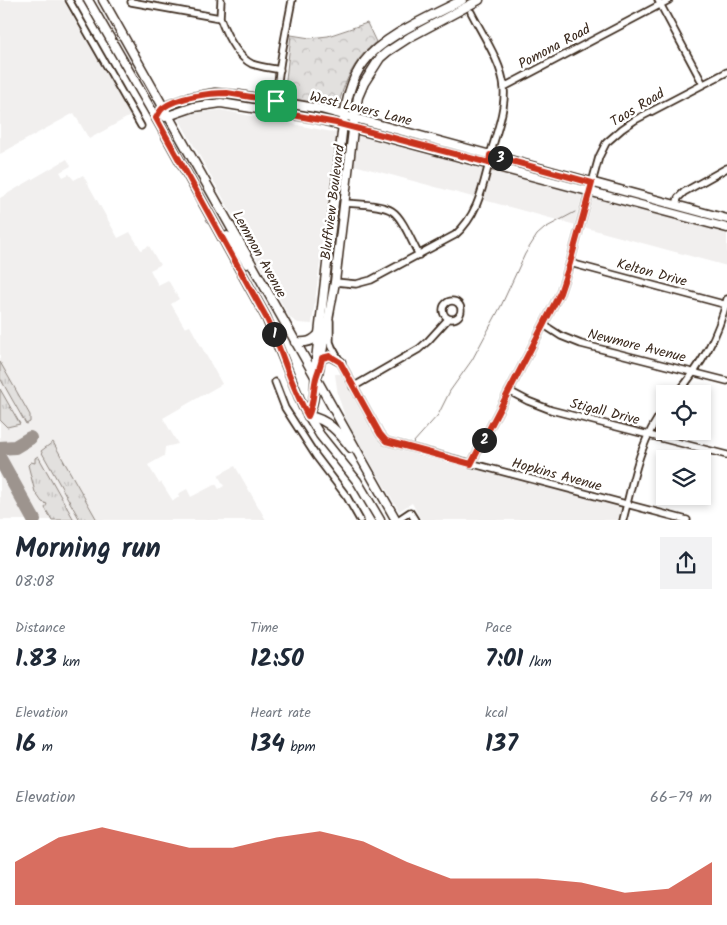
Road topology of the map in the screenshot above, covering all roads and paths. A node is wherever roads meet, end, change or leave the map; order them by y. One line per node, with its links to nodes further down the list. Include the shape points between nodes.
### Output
1 (69, 0): 24 (street)
2 (88, 0): 21 (main road, Lemmon Avenue)
3 (103, 0): 17 (main road, Lemmon Avenue)
4 (222, 0): 11 (street)
5 (292, 0): 12 (street)
6 (479, 0): 10 (main road, Bluffview Boulevard)
7 (669, 0): 9 (street, Pomona Road)
8 (131, 2): 11 (street)
9 (659, 2): 14 (street); 15 (street, Pomona Road)
10 (466, 4): 15 (street, via 499,66); 19 (main road, Bluffview Boulevard, via 396,35 371,54 352,84); 22 (main road, Bluffview Boulevard, via 394,46 380,58 364,83)
11 (220, 18): 12 (street, via 227,35 245,59 258,66)
12 (280, 70): 16 (street)
13 (727, 72): 14 (street, Taos Road)
14 (703, 84): 28 (street, Taos Road, via 635,120 613,136 602,149)
15 (504, 87): 26 (street)
16 (276, 101): 17 (main road, West Lovers Lane, via 215,93 188,98); 18 (street); 19 (main road, West Lovers Lane)
17 (164, 108): 20 (main road, Lemmon Avenue); 21 (main road, West Lovers Lane)
18 (277, 112): 20 (main road, West Lovers Lane, via 212,103 194,106); 23 (main road, West Lovers Lane)
19 (344, 115): 22 (main road, West Lovers Lane); 23 (main road, Bluffview Boulevard)
20 (168, 117): 21 (main road, West Lovers Lane); 32 (main road, Lemmon Avenue)
21 (156, 118): 34 (main road, Lemmon Avenue)
22 (354, 118): 25 (main road, Bluffview Boulevard); 26 (main road, West Lovers Lane)
23 (343, 124): 25 (main road, West Lovers Lane); 29 (main road, Bluffview Boulevard)
24 (141, 126)
25 (353, 127): 26 (main road, West Lovers Lane); 30 (main road, Bluffview Boulevard)
26 (489, 159): 28 (main road, West Lovers Lane); 37 (street, via 471,219 455,235)
27 (727, 168): 31 (street, via 684,192)
28 (591, 186): 31 (main road, West Lovers Lane); 38 (street, Taos Road)
29 (335, 202): 30 (main road); 40 (main road, Bluffview Boulevard)
30 (344, 203): 37 (street, via 393,211); 41 (main road, Bluffview Boulevard)
31 (675, 209): 33 (main road, West Lovers Lane); 35 (main road, West Lovers Lane)
32 (224, 214): 34 (main road); 39 (main road, Lemmon Avenue)
33 (727, 220)
34 (213, 221): 36 (main road, Lemmon Avenue)
35 (727, 228)
36 (223, 238): 39 (main road, via 230,238 245,263); 57 (main road, Lemmon Avenue, via 274,333)
37 (419, 255): 41 (street, via 364,283)
38 (570, 263): 42 (street, Kelton Drive); 45 (street, Taos Road)
39 (255, 270): 47 (main road, Lemmon Avenue)
40 (326, 281): 41 (main road); 46 (main road, Bluffview Boulevard)
41 (335, 282): 43 (main road, Bluffview Boulevard)
42 (727, 303): 50 (street, via 714,339)
43 (330, 313): 48 (main road, Bluffview Boulevard); 49 (street, Hopkins Avenue, via 330,342)
44 (448, 319): 55 (street, via 419,349)
45 (544, 325): 50 (street, Newmore Avenue, via 581,344); 56 (street, Taos Road)
46 (320, 333): 47 (main road, via 308,342); 51 (main road, Bluffview Boulevard)
47 (295, 342): 51 (main road, Lemmon Avenue)
48 (322, 358): 49 (main road, via 330,356); 51 (main road, Bluffview Boulevard)
49 (340, 362): 55 (street, Hopkins Avenue)
50 (694, 372): 52 (street, Newmore Avenue); 54 (street)
51 (316, 378): 57 (main road, Bluffview Boulevard, via 313,405); 61 (main road, Lemmon Avenue)
52 (727, 381)
53 (275, 382): 64 (street, via 285,408)
54 (684, 385)
55 (353, 387): 62 (street, Hopkins Avenue, via 386,441)
56 (509, 391): 59 (street, Stigall Drive, via 551,410); 62 (street, Taos Road)
57 (308, 416): 61 (main road, via 325,421 335,429); 65 (main road, Lemmon Avenue, via 357,481)
58 (656, 422): 59 (street)
59 (648, 434): 60 (street, Stigall Drive); 63 (street)
60 (727, 455)
61 (362, 462): 66 (main road, Lemmon Avenue)
62 (471, 464): 63 (street, Hopkins Avenue)
63 (626, 505): 68 (street); 69 (street, Hopkins Avenue)
64 (360, 520)
65 (380, 520)
66 (397, 520): 67 (street, via 410,512)
67 (414, 520)
68 (622, 520)
69 (687, 520)

